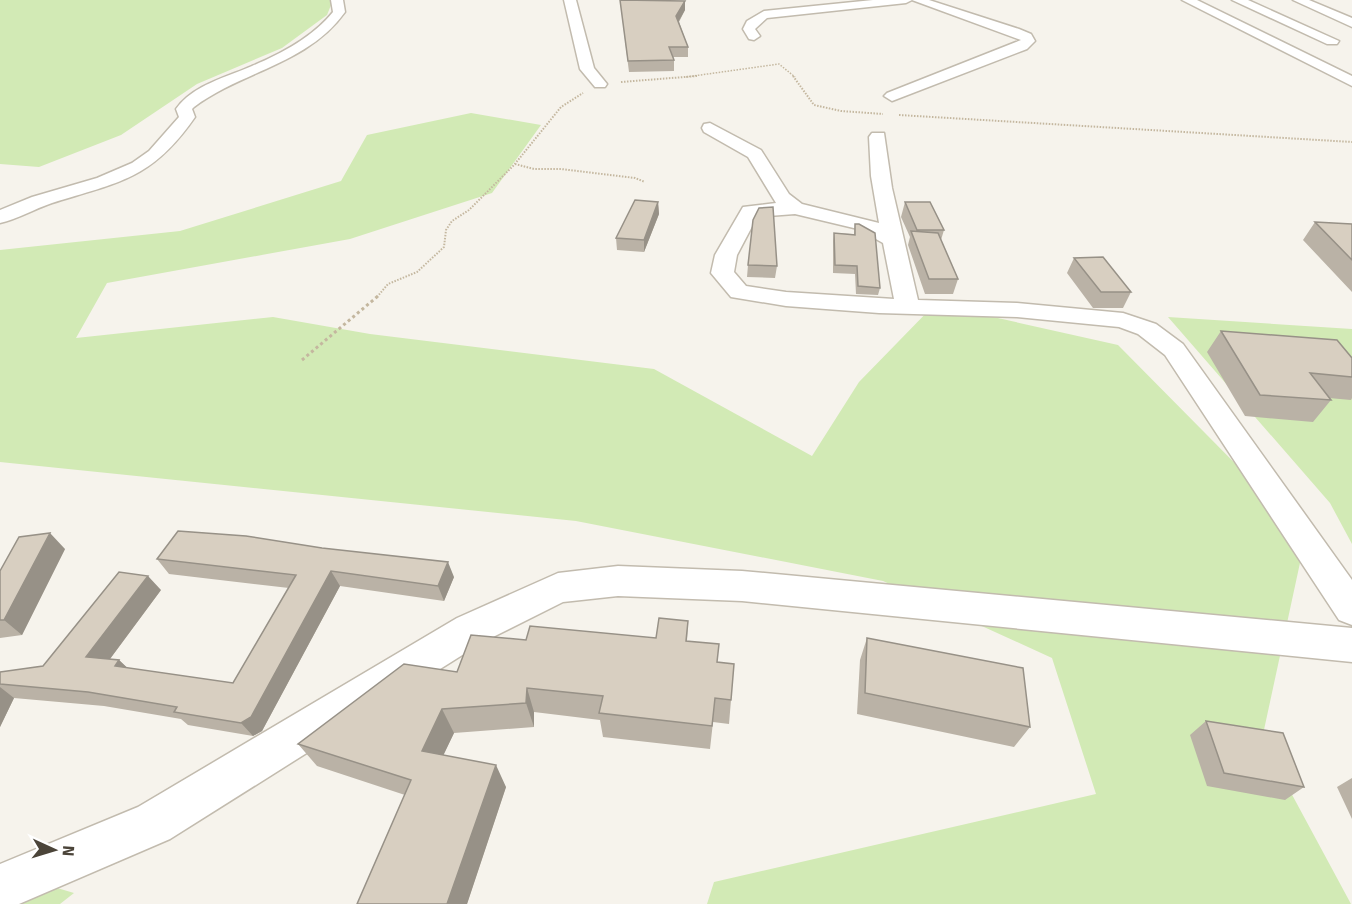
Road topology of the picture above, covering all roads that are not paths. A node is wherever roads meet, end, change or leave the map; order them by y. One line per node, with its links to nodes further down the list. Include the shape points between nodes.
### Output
1 (337, 0): 17 (street, via 339,12 332,22 271,63 188,103 184,109 188,117 177,134 144,165 117,179 38,201)
2 (570, 0): 12 (street, via 587,69)
3 (906, 0): 9 (street, via 764,15 751,24 749,29)
4 (917, 0): 13 (street, via 1014,32 1028,41)
5 (1188, 0): 11 (street)
6 (1238, 0): 10 (street)
7 (1299, 0): 8 (street)
8 (1352, 23)
9 (754, 36)
10 (1332, 42)
11 (1352, 82)
12 (600, 84)
13 (892, 96)
14 (710, 128): 16 (street, via 755,154 782,198)
15 (878, 137): 18 (street, via 881,195)
16 (795, 208): 18 (street, via 865,224); 19 (street, via 750,211 726,255 722,273 739,292 786,300)
17 (0, 217)
18 (894, 240): 19 (street)
19 (908, 307): 20 (street, via 1017,310 1123,320 1147,329 1174,350)
20 (1352, 609)
21 (1352, 645): 22 (street, via 742,586 618,581 558,588 470,630 153,823)
22 (0, 888)

